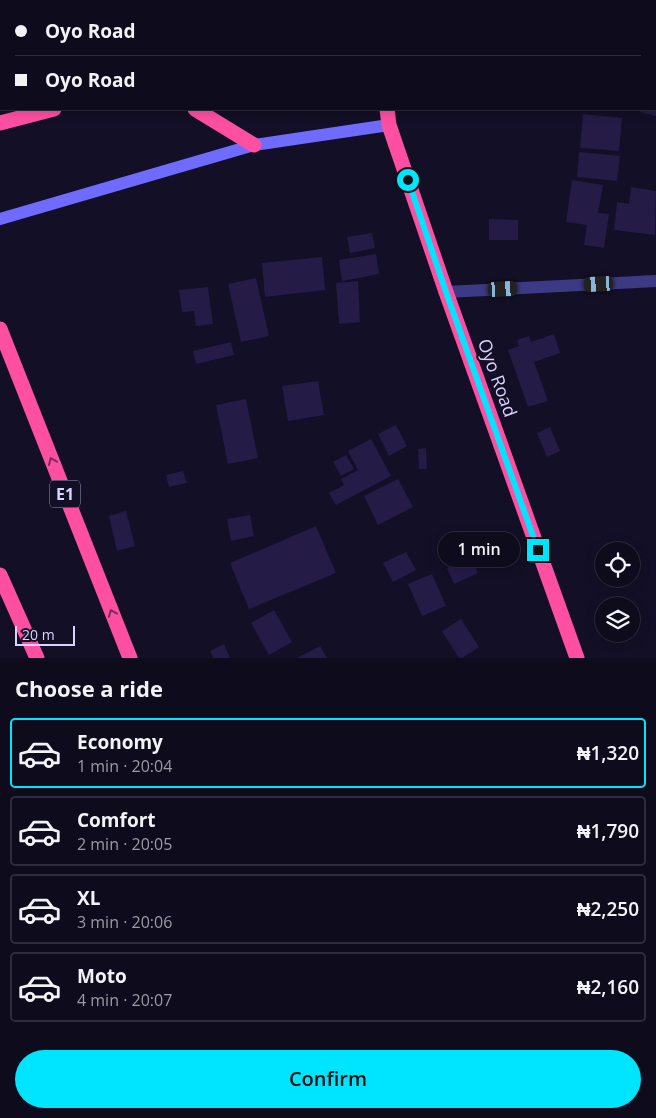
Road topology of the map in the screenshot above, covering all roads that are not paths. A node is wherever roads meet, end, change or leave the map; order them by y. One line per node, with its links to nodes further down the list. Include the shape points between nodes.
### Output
1 (50, 110): 4 (highway)
2 (197, 110): 6 (highway)
3 (387, 110): 5 (highway, Oyo Road)
4 (0, 123)
5 (390, 125): 6 (main road); 9 (highway, Oyo Road)
6 (254, 145): 7 (main road)
7 (4, 218)
8 (656, 281): 9 (street)
9 (446, 292): 14 (highway, Oyo Road)
10 (0, 330): 13 (highway, E1, one-way to 10)
11 (0, 575): 12 (highway)
12 (37, 658)
13 (130, 658)
14 (577, 658)

